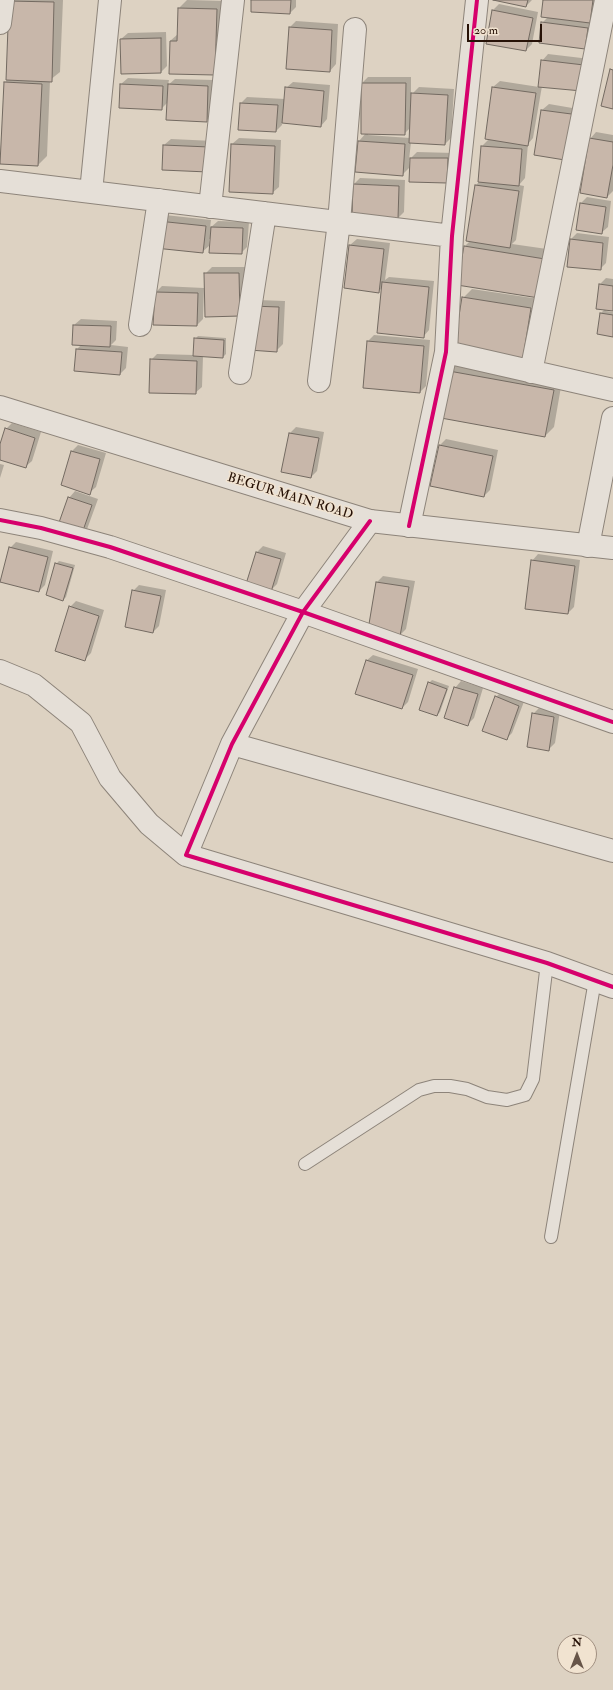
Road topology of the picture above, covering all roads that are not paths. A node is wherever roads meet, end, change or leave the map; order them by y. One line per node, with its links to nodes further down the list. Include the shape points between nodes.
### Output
1 (3, 0): 6 (street)
2 (110, 0): 9 (street)
3 (233, 0): 11 (street)
4 (477, 0): 14 (street)
5 (606, 0): 17 (street)
6 (0, 23)
7 (356, 29): 13 (street)
8 (0, 181): 9 (street)
9 (90, 192): 10 (street)
10 (159, 200): 11 (street); 15 (street)
11 (210, 207): 12 (street)
12 (265, 213): 13 (street); 18 (street)
13 (339, 222): 14 (street); 19 (street)
14 (452, 236): 16 (street)
15 (140, 325)
16 (446, 352): 17 (street); 25 (street)
17 (531, 372): 20 (street)
18 (240, 373)
19 (319, 381)
20 (613, 390)
21 (0, 407): 24 (street, BEGUR MAIN ROAD)
22 (613, 418): 26 (street)
23 (0, 520): 28 (street, via 41,528 110,547)
24 (370, 521): 25 (street, BEGUR MAIN ROAD); 28 (street)
25 (409, 526): 26 (street, BEGUR MAIN ROAD)
26 (588, 546): 27 (street, BEGUR MAIN ROAD)
27 (613, 548)
28 (303, 612): 30 (street); 31 (street)
29 (0, 671): 33 (street, via 34,685 81,723 110,778 149,824)
30 (613, 722)
31 (232, 744): 32 (street); 33 (street)
32 (613, 851)
33 (186, 855): 34 (street)
34 (547, 963): 35 (street); 36 (lane, via 533,1079 525,1095 507,1100 487,1098 467,1089 450,1086 434,1086 419,1090)
35 (604, 983): 37 (lane)
36 (305, 1164)
37 (551, 1237)

